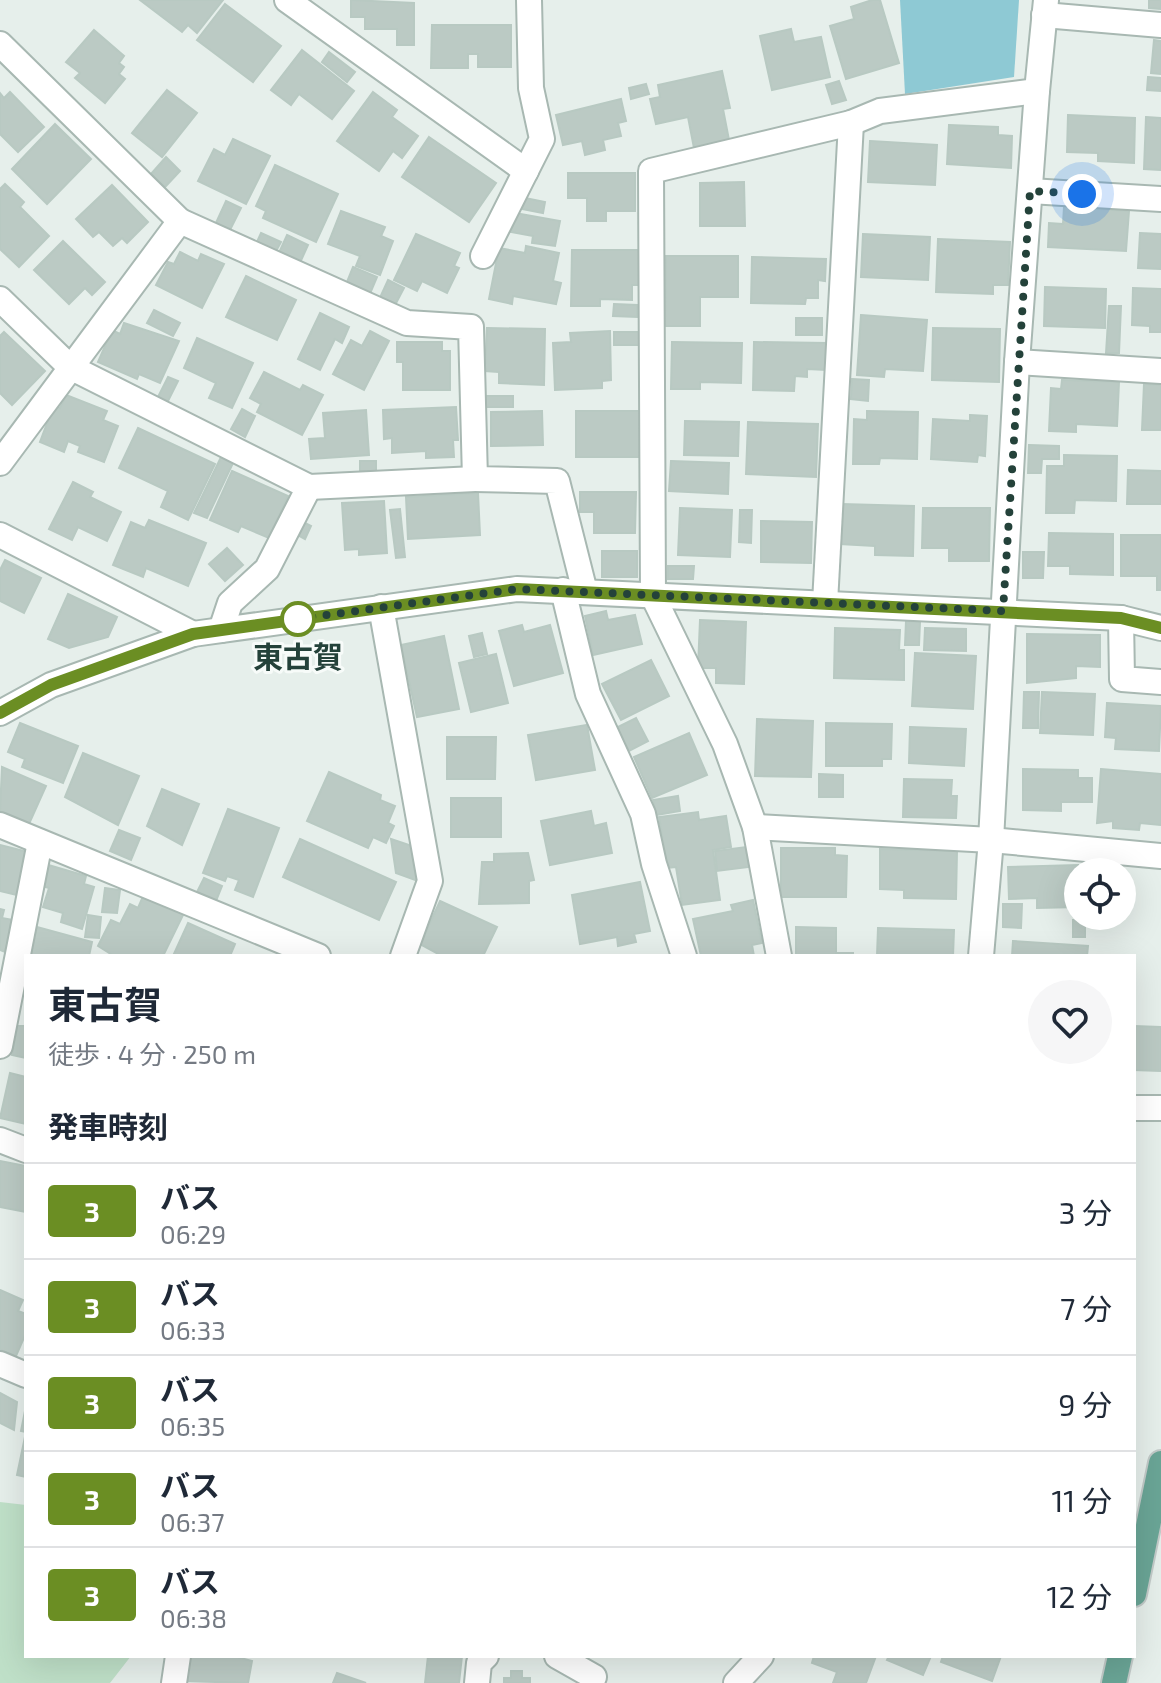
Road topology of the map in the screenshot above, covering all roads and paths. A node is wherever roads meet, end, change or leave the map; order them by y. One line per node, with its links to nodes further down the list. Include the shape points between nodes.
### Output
1 (287, 0): 6 (street)
2 (321, 0): 6 (street)
3 (529, 0): 10 (street, via 531,88 542,139)
4 (1045, 8): 5 (street); 8 (street)
5 (1161, 25)
6 (323, 26): 10 (street)
7 (0, 44): 13 (street)
8 (1037, 91): 9 (street, via 880,111); 11 (street)
9 (851, 123): 24 (street, via 651,171); 25 (street)
10 (526, 171): 14 (street)
11 (1030, 191): 12 (street); 16 (street)
12 (1161, 199)
13 (180, 221): 17 (street); 20 (street, via 407,323 471,327)
14 (483, 256)
15 (0, 299): 17 (street)
16 (1017, 362): 18 (street); 27 (street)
17 (70, 367): 19 (street); 21 (street)
18 (1161, 371)
19 (0, 463)
20 (475, 479): 21 (street); 23 (street, via 557,481)
21 (309, 487): 30 (street, via 267,569 230,603)
22 (0, 535): 31 (street)
23 (574, 591): 24 (street); 26 (street, via 517,589); 41 (street, via 588,694 643,814)
24 (653, 596): 25 (street); 35 (street, via 725,744)
25 (825, 603): 27 (street)
26 (381, 607): 30 (street); 40 (street, via 430,881)
27 (1003, 611): 28 (street); 36 (street)
28 (1121, 618): 29 (street); 32 (street, via 1122,679)
29 (1161, 628)
30 (221, 630): 31 (street)
31 (193, 634): 33 (street, via 51,685)
32 (1161, 682)
33 (0, 713)
34 (0, 825): 37 (street)
35 (755, 827): 36 (street); 42 (street)
36 (991, 840): 38 (street); 43 (street)
37 (40, 842): 39 (street); 44 (street)
38 (1161, 856)
39 (313, 954)
40 (404, 954)
41 (683, 954)
42 (779, 954)
43 (981, 954)
44 (12, 996): 45 (street)
45 (0, 1046)
46 (1136, 1108): 47 (street)
47 (1161, 1108)
48 (0, 1140): 49 (street)
49 (24, 1149)
50 (0, 1364): 51 (street)
51 (24, 1374)
52 (1161, 1463): 53 (main road)
53 (1136, 1584)
54 (178, 1658): 60 (street)
55 (484, 1658): 61 (street)
56 (561, 1658): 59 (street)
57 (759, 1658): 62 (street)
58 (1120, 1658): 63 (main road)
59 (594, 1677)
60 (174, 1683)
61 (477, 1683)
62 (736, 1683)
63 (1114, 1683)

